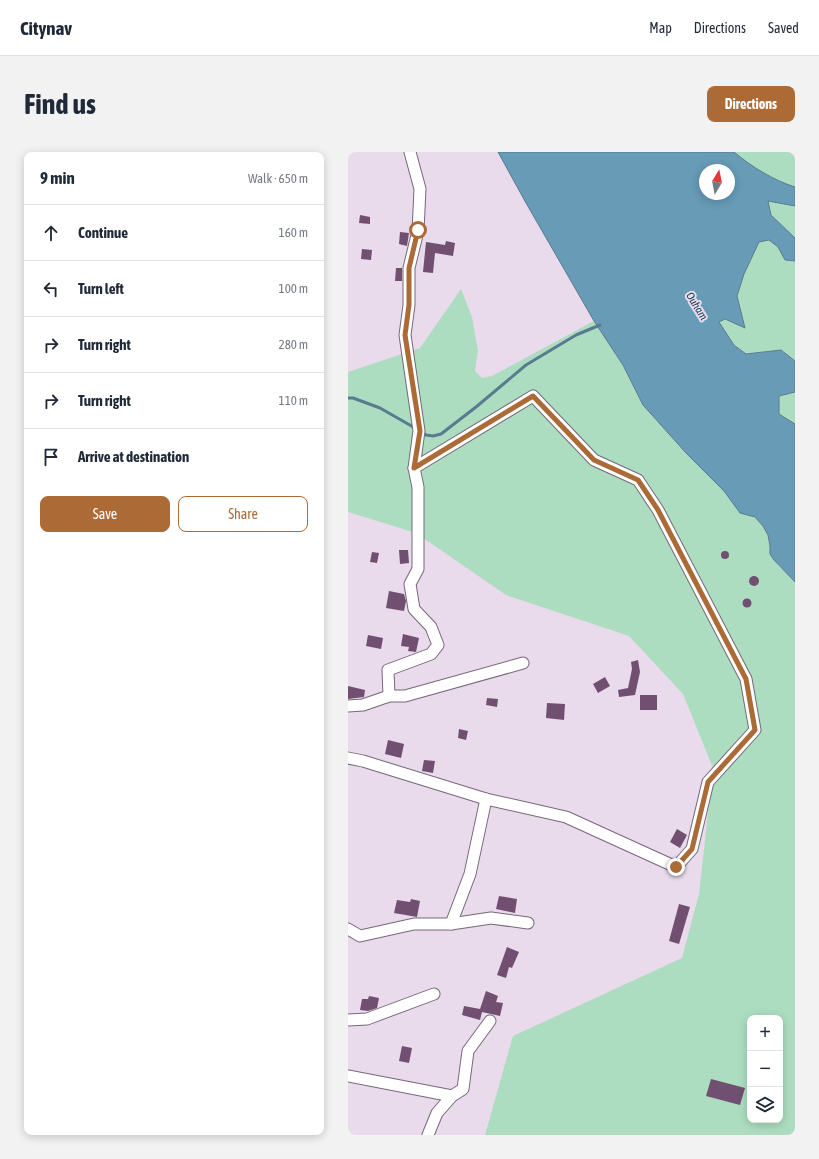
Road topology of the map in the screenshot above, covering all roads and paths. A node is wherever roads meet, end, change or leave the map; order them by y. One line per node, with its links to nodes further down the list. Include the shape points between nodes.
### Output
1 (410, 152): 2 (street, via 420,189 418,230 409,268 409,305 405,335 420,431)
2 (414, 468): 4 (street, via 418,487 418,569 410,584 414,609 431,627 438,645 431,654 388,670); 7 (street, via 533,396 594,460 638,480 658,510 746,679 755,730 708,782 692,849 676,867 566,817)
3 (523, 663): 4 (street, via 405,696)
4 (389, 696): 5 (street, via 363,705)
5 (348, 706)
6 (348, 758): 7 (street)
7 (486, 799): 9 (street, via 470,874)
8 (528, 923): 9 (street, via 492,918)
9 (451, 924): 10 (street, via 414,924 360,936)
10 (349, 930)
11 (434, 994): 12 (street, via 367,1019)
12 (348, 1020)
13 (490, 1021): 15 (street, via 468,1051 463,1089)
14 (348, 1076): 15 (street)
15 (452, 1096): 16 (street, via 437,1113)
16 (428, 1135)

